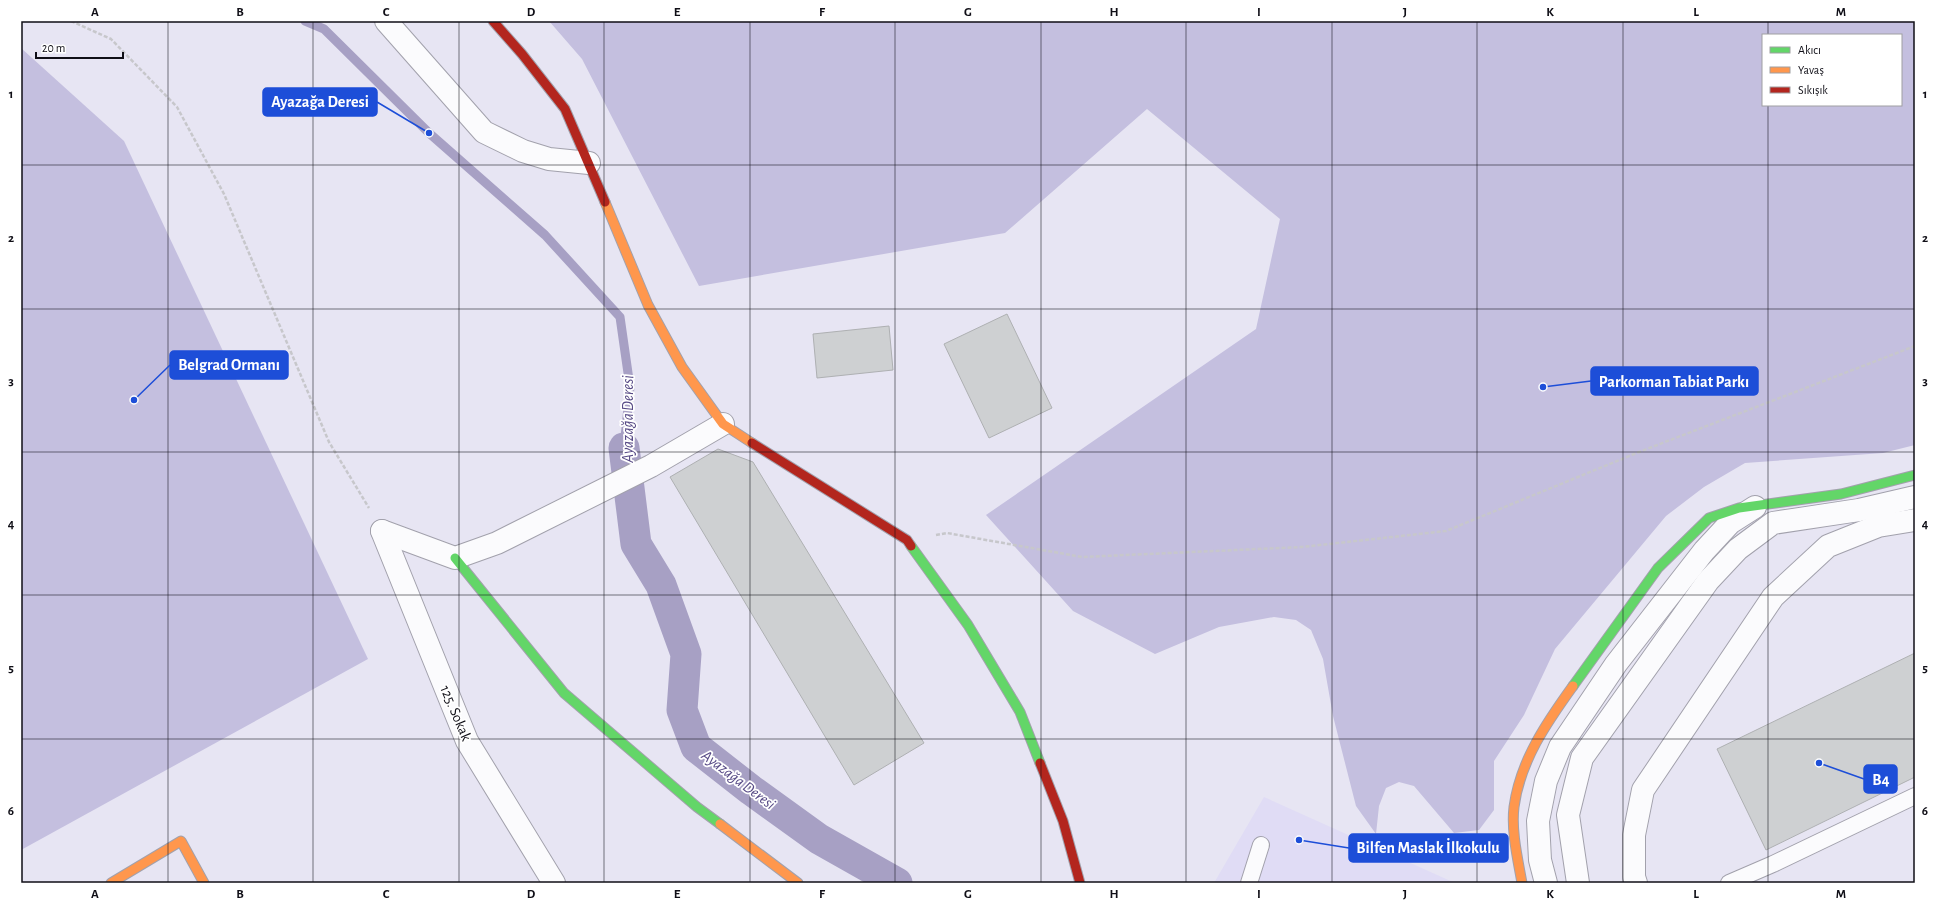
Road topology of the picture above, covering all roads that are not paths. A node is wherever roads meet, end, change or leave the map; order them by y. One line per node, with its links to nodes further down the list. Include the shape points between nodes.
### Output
1 (386, 21): 3 (street, via 484,132 523,151 550,159)
2 (492, 21): 3 (street, via 522,54 565,109)
3 (589, 163): 4 (street, via 624,252 654,318 682,367)
4 (723, 424): 9 (street, via 651,466 497,543); 16 (street, via 907,540 968,625 1020,712 1063,821)
5 (1915, 475): 7 (street, via 1841,494)
6 (1915, 497): 20 (street, via 1859,510 1773,523 1738,549 1708,581 1582,758 1568,816)
7 (1760, 504): 18 (street, via 1708,518 1658,568 1544,726 1525,766 1514,808 1516,850); 19 (street, via 1730,522 1704,551 1616,664 1560,747 1546,781 1538,821 1540,860)
8 (1915, 520): 21 (street, via 1878,526 1828,546 1773,597 1643,790 1634,835)
9 (455, 558): 14 (street, 125. Sokak, via 382,531 467,741); 15 (street, via 564,693 697,807)
10 (1915, 796): 22 (lane)
11 (1261, 845): 17 (lane)
12 (112, 883): 13 (street, via 181,841)
13 (204, 883)
14 (554, 883)
15 (798, 883)
16 (1080, 883)
17 (1249, 883)
18 (1522, 883)
19 (1546, 883)
20 (1578, 883)
21 (1636, 883)
22 (1729, 883)

